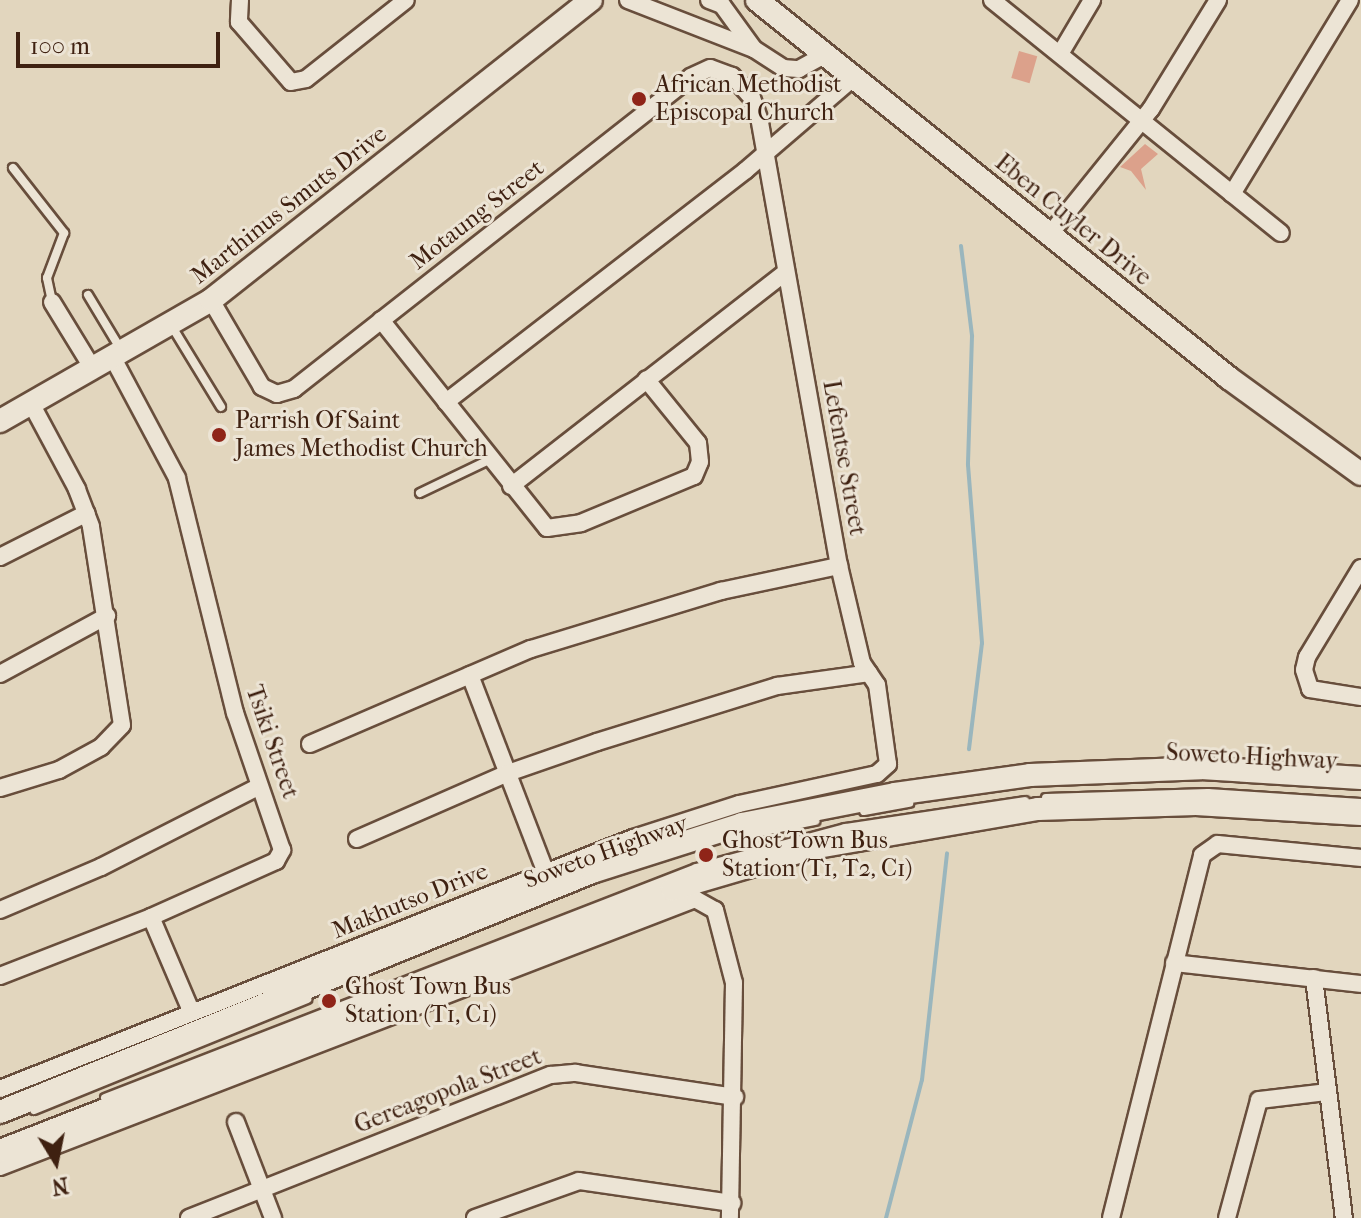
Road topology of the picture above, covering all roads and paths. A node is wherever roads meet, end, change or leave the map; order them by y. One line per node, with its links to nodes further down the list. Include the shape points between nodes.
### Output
1 (406, 0): 10 (street, via 306,79 291,82 239,22)
2 (591, 0): 23 (main road, Marthinus Smuts Drive)
3 (628, 0): 11 (street)
4 (709, 0): 11 (street, via 722,5)
5 (757, 0): 13 (main road, Eben Cuyler Drive)
6 (992, 0): 12 (street)
7 (1092, 0): 12 (street)
8 (1218, 0): 15 (street)
9 (1350, 0): 18 (street)
10 (238, 3)
11 (754, 49): 13 (street, via 783,68 799,69)
12 (1060, 54): 15 (street)
13 (824, 55): 14 (main road, Eben Cuyler Drive)
14 (853, 78): 16 (street); 20 (main road, Eben Cuyler Drive)
15 (1140, 121): 18 (street); 20 (street)
16 (766, 154): 21 (street, Lefentse Street); 25 (street, Motaung Street, via 757,108 747,92 722,69 701,71); 30 (street)
17 (13, 168): 24 (lane, via 64,233 47,278)
18 (1232, 194): 19 (street)
19 (1281, 233)
20 (1050, 234): 35 (main road, Eben Cuyler Drive, via 1229,378)
21 (786, 272): 29 (street); 40 (street, Lefentse Street)
22 (88, 295): 27 (lane)
23 (211, 300): 25 (street, Motaung Street, via 262,387 277,394 300,385); 26 (main road, Marthinus Smuts Drive)
24 (52, 302): 28 (street)
25 (381, 320): 30 (street)
26 (170, 325): 27 (main road, Marthinus Smuts Drive); 32 (lane)
27 (118, 355): 28 (main road, Marthinus Smuts Drive); 51 (street, Tsiki Street, via 177,478 227,685)
28 (93, 369): 31 (main road, Marthinus Smuts Drive)
29 (646, 379): 36 (street); 36 (street, via 698,443 700,462 691,480 557,529 538,522)
30 (446, 402): 34 (street)
31 (32, 405): 33 (main road, Marthinus Smuts Drive); 38 (street)
32 (221, 407)
33 (0, 421)
34 (491, 459): 36 (street); 37 (lane)
35 (1361, 474)
36 (511, 486)
37 (420, 493)
38 (87, 513): 39 (street); 42 (street)
39 (0, 557)
40 (839, 566): 43 (street, Lefentse Street, via 854,638); 45 (street, via 757,581 621,620)
41 (1361, 568): 46 (street, via 1304,670 1310,689)
42 (107, 616): 44 (street); 52 (street, via 123,710 115,736 59,770)
43 (869, 673): 48 (street, Lefentse Street, via 877,685); 49 (street, via 777,686)
44 (0, 674)
45 (470, 675): 47 (street); 49 (street)
46 (1361, 697)
47 (310, 744)
48 (888, 764): 58 (street, Makhutso Drive, via 877,774 724,808)
49 (508, 773): 56 (street); 58 (street)
50 (1361, 778): 58 (main road, Soweto Highway, via 1201,768 964,783 742,824)
51 (260, 786): 59 (street, via 91,872); 60 (street, Tsiki Street, via 282,844 276,861)
52 (0, 788)
53 (1361, 789): 71 (lane, Soweto Highway, via 1223,779 1060,783 937,798 715,841 500,920)
54 (1361, 803): 72 (lane, Soweto Highway, via 1259,794 1128,794 968,807 845,828 631,892)
55 (1361, 814): 73 (main road, Soweto Highway, via 1196,804 1038,809 812,848 672,889)
56 (357, 839)
57 (1361, 858): 61 (street, via 1227,844 1209,847 1202,855)
58 (550, 880): 65 (street, Makhutso Drive); 69 (main road, Soweto Highway)
59 (0, 910)
60 (151, 917): 62 (street, Tsiki Street); 65 (street)
61 (1174, 963): 63 (street); 80 (street)
62 (0, 976)
63 (1314, 978): 64 (street); 67 (street)
64 (1361, 984)
65 (192, 1013): 66 (street, Makhutso Drive)
66 (0, 1089)
67 (1327, 1092): 81 (street, via 1259,1100); 82 (street)
68 (735, 1097): 74 (street, via 734,983 709,903 687,899); 75 (street, Gereagopola Street, via 576,1073 551,1075); 76 (street)
69 (0, 1112)
70 (236, 1122): 75 (street)
71 (0, 1123)
72 (0, 1140)
73 (0, 1151)
74 (0, 1167)
75 (262, 1189): 77 (street, Gereagopola Street); 78 (street)
76 (731, 1210): 79 (street, via 579,1181)
77 (189, 1218)
78 (273, 1218)
79 (475, 1218)
80 (1111, 1218)
81 (1227, 1218)
82 (1344, 1218)

